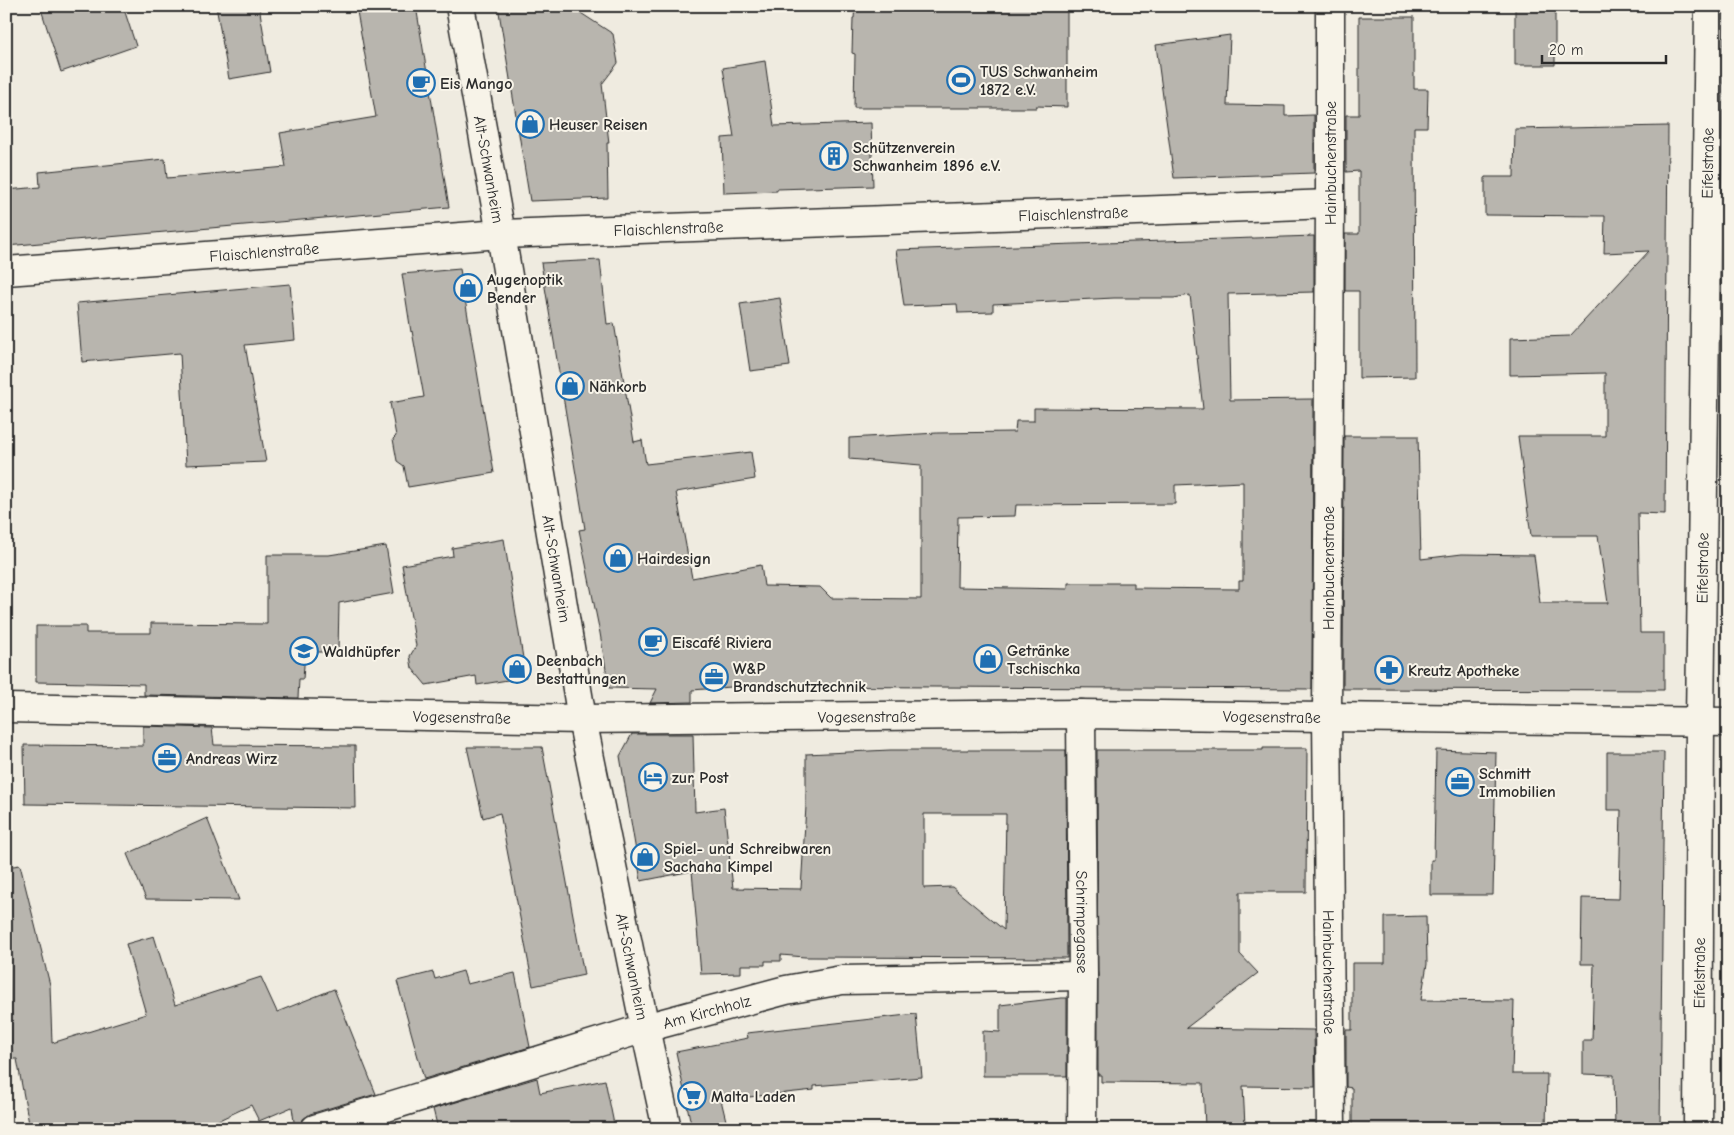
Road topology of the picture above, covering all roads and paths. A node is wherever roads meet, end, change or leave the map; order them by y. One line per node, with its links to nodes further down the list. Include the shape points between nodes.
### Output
1 (460, 6): 6 (street, Alt-Schwanheim)
2 (1330, 6): 5 (street, Hainbuchenstraße)
3 (1709, 6): 4 (street, Eifelstraße)
4 (1718, 159): 12 (street, Eifelstraße)
5 (1330, 204): 6 (street, Flaischlenstraße); 10 (street, Hainbuchenstraße)
6 (500, 234): 7 (street, Flaischlenstraße); 11 (street, Alt-Schwanheim)
7 (6, 271)
8 (6, 708): 11 (street, Vogesenstraße)
9 (1081, 714): 10 (street, Vogesenstraße); 11 (street, Vogesenstraße); 14 (street, Schrimpegasse)
10 (1327, 716): 12 (street, Vogesenstraße); 19 (street, Hainbuchenstraße)
11 (582, 719): 15 (street, Alt-Schwanheim)
12 (1700, 722): 13 (street, Vogesenstraße); 20 (street, Eifelstraße)
13 (1728, 722)
14 (1083, 976): 15 (street, Am Kirchholz, via 842,980 786,990); 18 (street, Schrimpegasse)
15 (645, 1028): 16 (street, Am Kirchholz); 17 (street, Alt-Schwanheim)
16 (314, 1129)
17 (667, 1129)
18 (1082, 1129)
19 (1331, 1129)
20 (1698, 1129)

